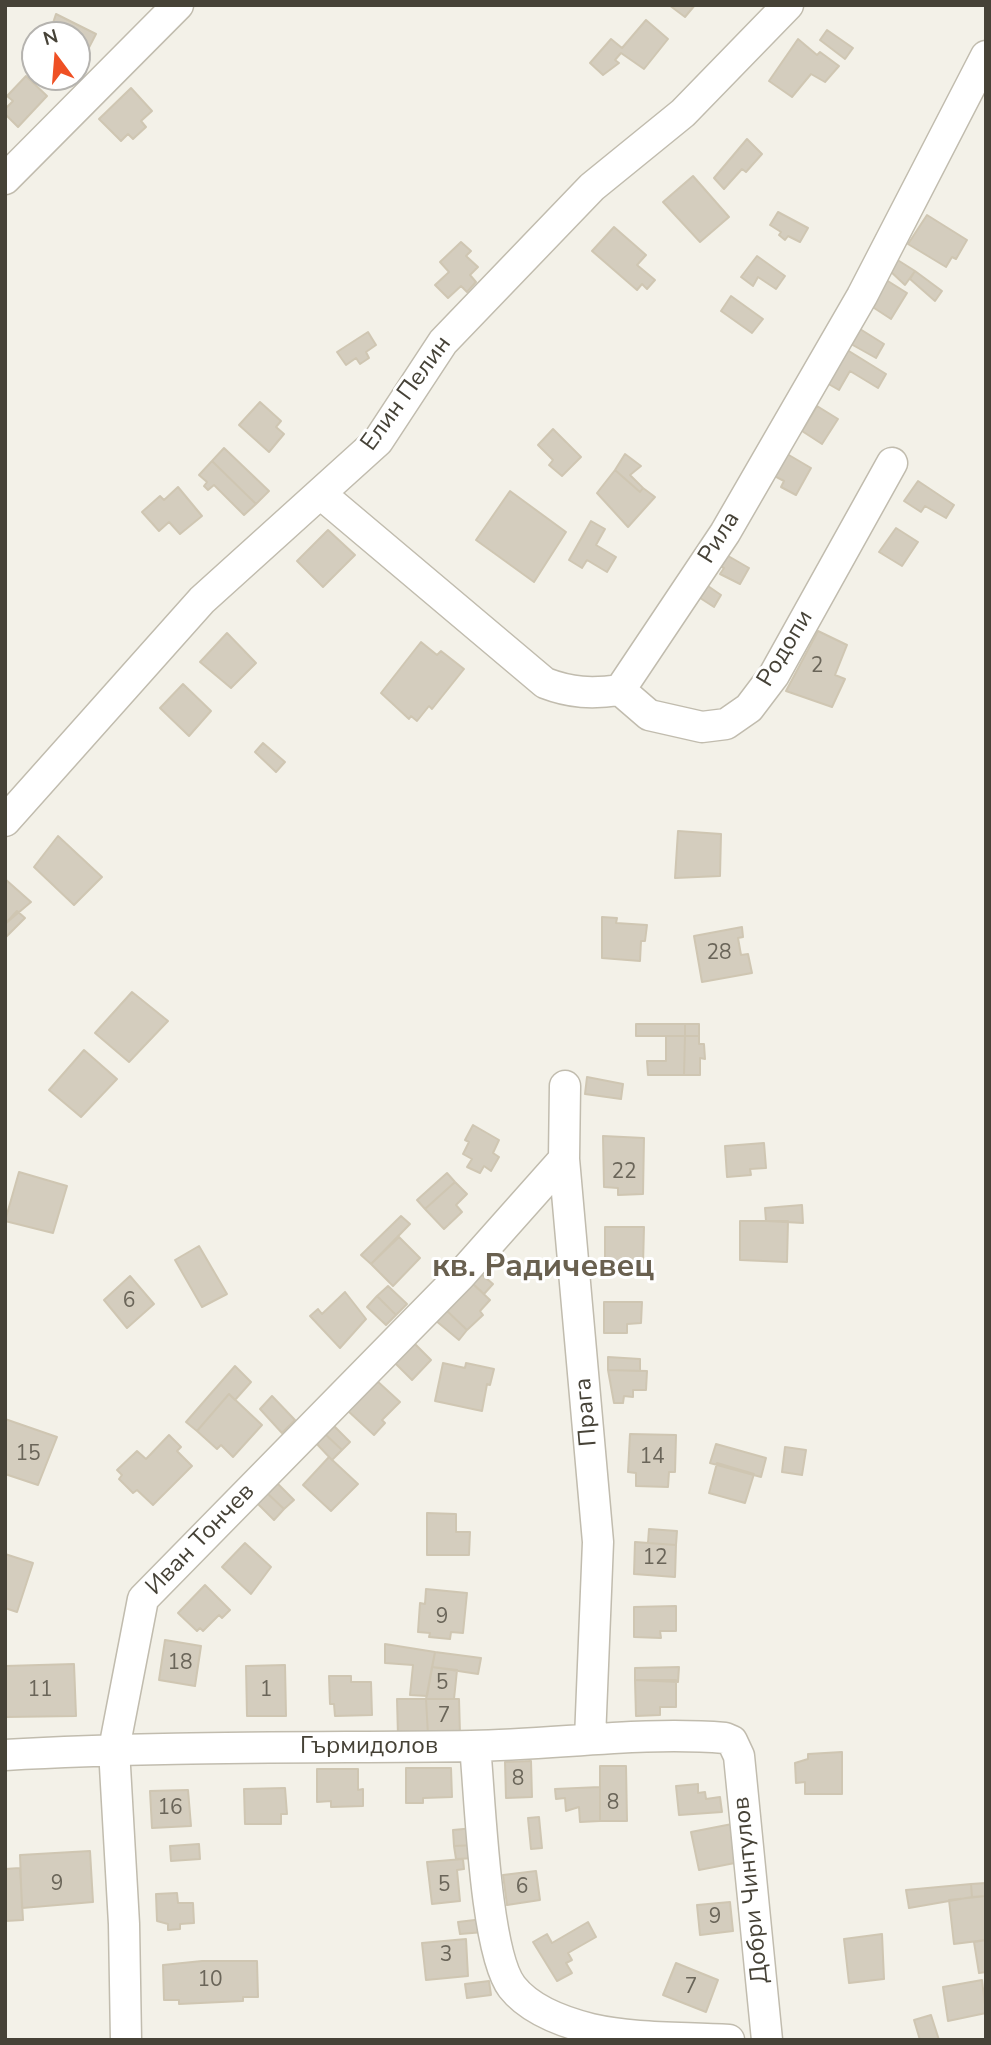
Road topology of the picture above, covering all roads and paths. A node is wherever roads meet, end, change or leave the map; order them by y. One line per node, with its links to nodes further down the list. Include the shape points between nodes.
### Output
1 (178, 5): 4 (street)
2 (788, 5): 6 (street, Елин Пелин, via 683,113 592,187 453,332 377,441)
3 (986, 55): 7 (street, Рила, via 862,296 725,533)
4 (5, 179)
5 (892, 463): 7 (street, Родопи, via 774,675 749,708 726,724 702,727 649,715)
6 (321, 495): 7 (street, via 545,684 592,694); 8 (street, Елин Пелин, via 202,600)
7 (620, 690)
8 (5, 821)
9 (565, 1086): 10 (street, Прага)
10 (565, 1159): 11 (street, Прага, via 598,1542); 14 (street, Иван Тончев, via 460,1276 143,1599)
11 (590, 1739): 12 (street, Гърмидолов, via 717,1737); 13 (street, Гърмидолов)
12 (732, 1741): 18 (street, Добри Чинтулов, via 738,1756)
13 (475, 1746): 14 (street, Гърмидолов); 17 (street, via 494,1942 511,1986 555,2017 592,2029)
14 (114, 1749): 15 (street, Гърмидолов); 16 (street, Иван Тончев)
15 (5, 1755)
16 (127, 2040)
17 (729, 2040)
18 (767, 2040)

